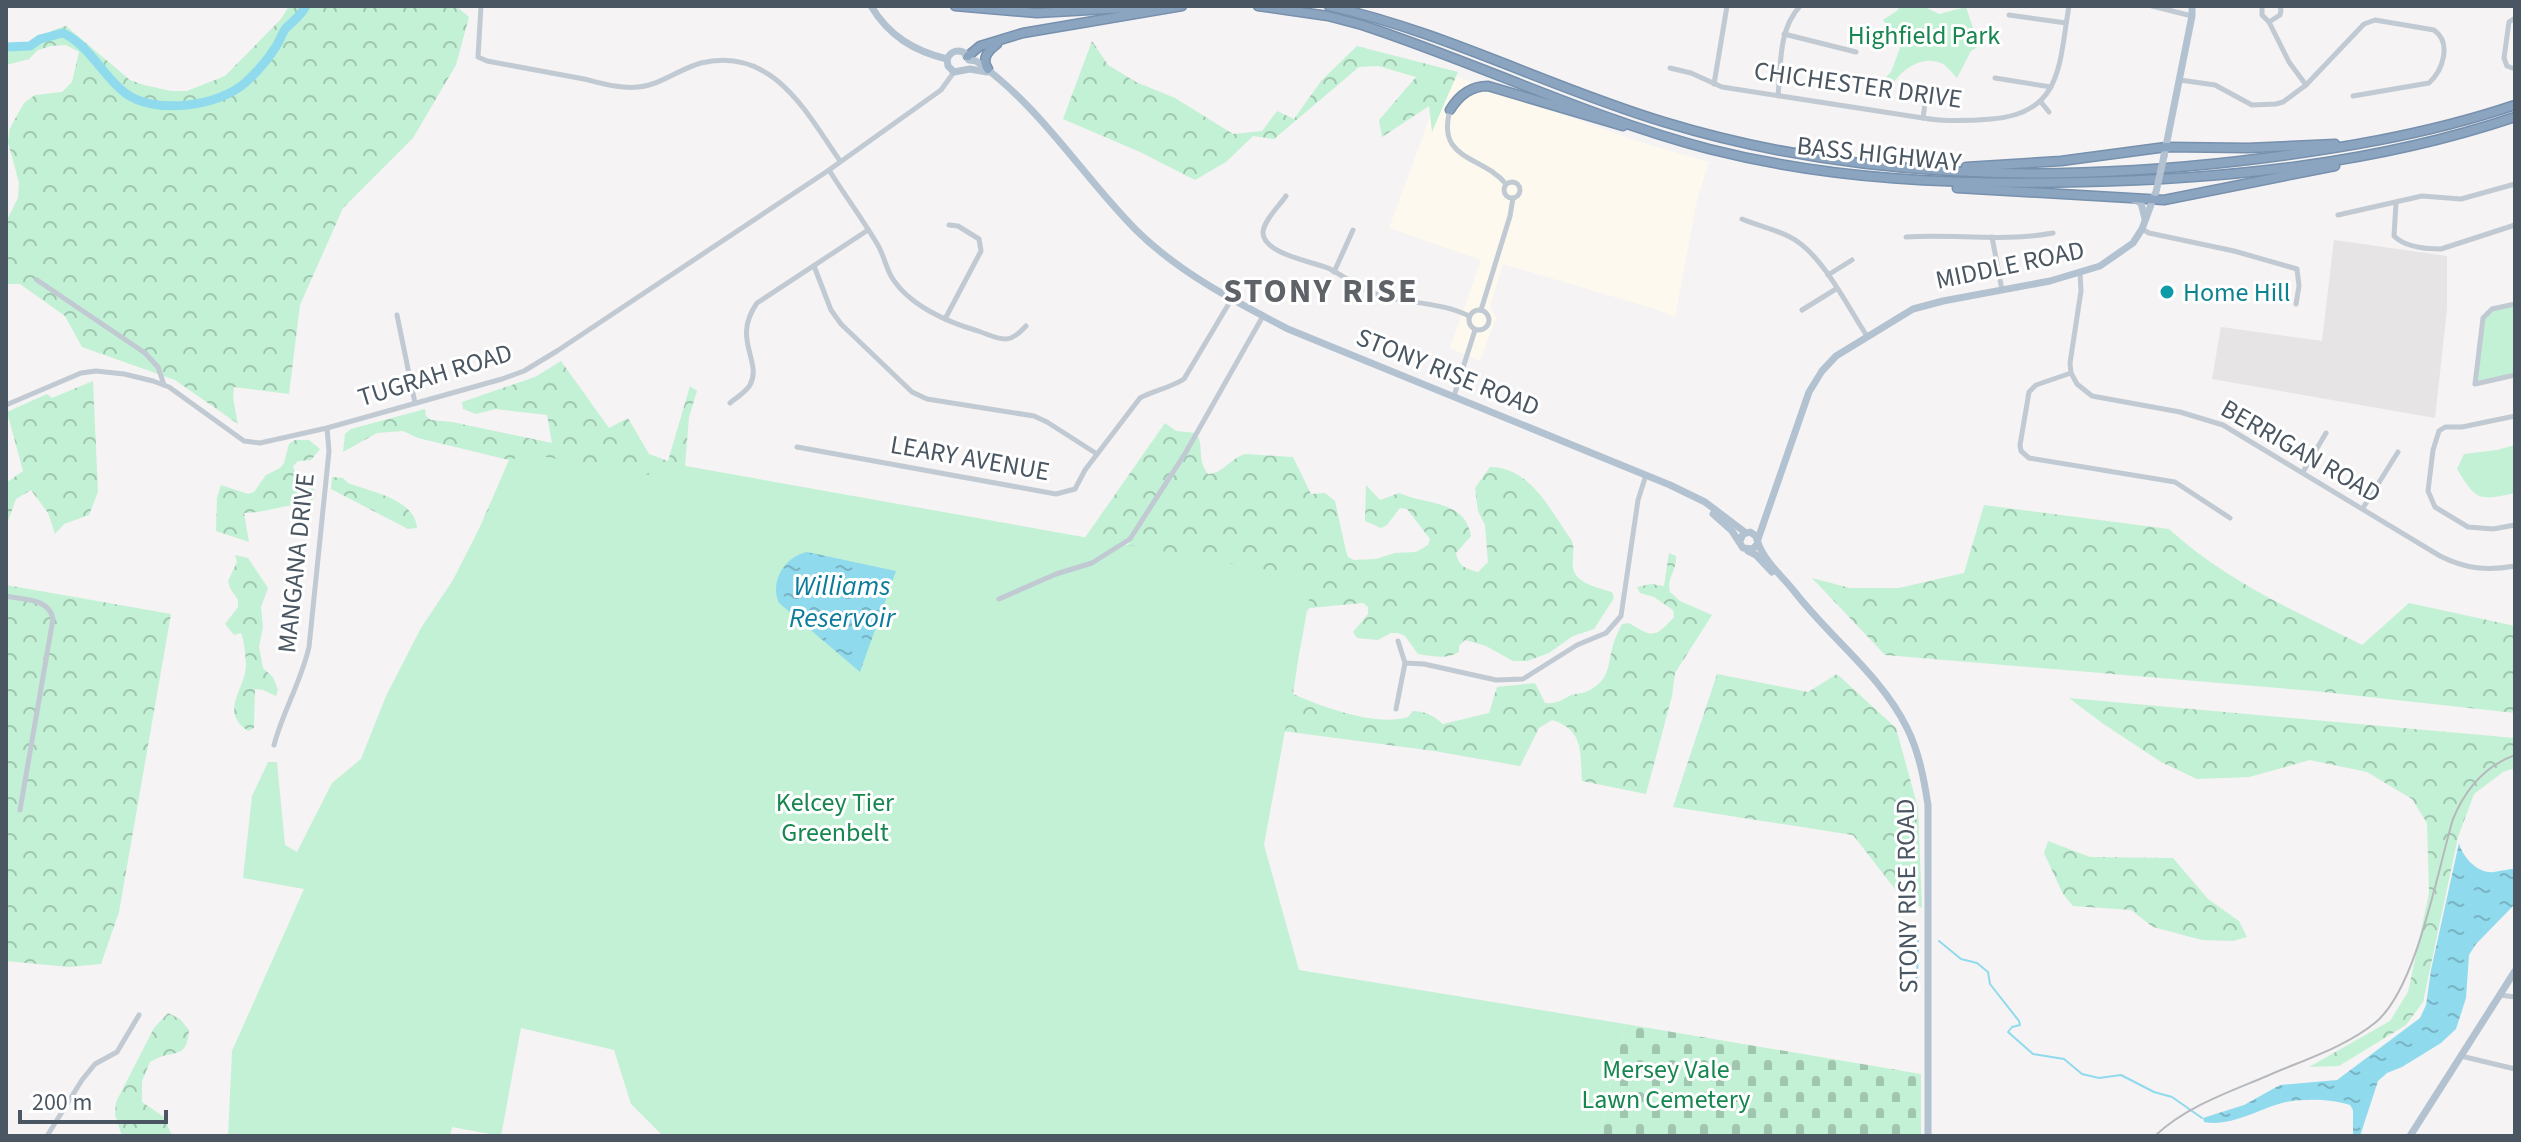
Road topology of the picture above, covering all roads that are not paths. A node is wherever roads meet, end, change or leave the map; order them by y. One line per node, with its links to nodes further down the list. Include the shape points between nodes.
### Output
1 (481, 6): 50 (street, via 478,57 487,61 625,87 652,84 701,63 753,66 775,76 793,93)
2 (871, 6): 24 (main road, via 903,42)
3 (955, 6): 4 (highway, via 1037,13)
4 (1159, 6)
5 (1182, 6): 21 (highway)
6 (1258, 6): 45 (highway, BASS HIGHWAY, via 1362,25)
7 (1329, 6): 51 (highway, BASS HIGHWAY, via 1411,30 1661,122 1832,160)
8 (1727, 6): 32 (street)
9 (1800, 6): 20 (street)
10 (2069, 6): 19 (street)
11 (2152, 6): 16 (street)
12 (2192, 6): 16 (main road, MIDDLE ROAD)
13 (2262, 6): 18 (street)
14 (2280, 6): 18 (street, via 2280,15)
15 (2009, 15): 19 (street)
16 (2192, 16): 31 (main road, MIDDLE ROAD)
17 (2515, 18): 27 (street, via 2509,22 2504,58)
18 (2269, 22): 33 (street)
19 (2066, 23): 34 (street)
20 (1784, 34): 22 (street); 35 (street)
21 (1000, 41): 23 (highway, via 980,46); 29 (highway, via 986,56)
22 (1856, 52)
23 (968, 58): 24 (main road, via 956,51); 26 (main road); 29 (main road, STONY RISE ROAD)
24 (947, 59): 28 (main road)
25 (1670, 68): 32 (street, CHICHESTER DRIVE)
26 (966, 69): 28 (main road); 29 (main road, STONY RISE ROAD)
27 (2515, 69)
28 (954, 72): 50 (street, TUGRAH ROAD, via 941,90)
29 (990, 72): 79 (main road, STONY RISE ROAD, via 1012,89 1137,231)
30 (1995, 78): 34 (street)
31 (2180, 80): 33 (street, via 2215,85 2252,105 2283,102); 44 (main road, MIDDLE ROAD)
32 (1714, 84): 35 (street, CHICHESTER DRIVE)
33 (2306, 85): 37 (street, via 2364,24 2375,20 2440,35 2442,67 2429,83)
34 (2051, 87): 38 (street)
35 (1777, 96): 43 (street, CHICHESTER DRIVE)
36 (1926, 96): 43 (street)
37 (2353, 96)
38 (2041, 102): 41 (street); 43 (street, CHICHESTER DRIVE, via 2005,118)
39 (2515, 105): 46 (highway, BASS HIGHWAY)
40 (1450, 110): 45 (highway, via 1465,93 1488,86); 54 (street, via 1448,131 1457,151 1490,168)
41 (2049, 112)
42 (2515, 117): 49 (highway, BASS HIGHWAY)
43 (1923, 118)
44 (2168, 132): 47 (main road); 48 (main road, MIDDLE ROAD)
45 (1659, 133): 53 (highway, BASS HIGHWAY, via 1762,161)
46 (2388, 139): 47 (highway, via 2303,147); 51 (highway, BASS HIGHWAY, via 2314,153 2151,169)
47 (2182, 147): 48 (highway)
48 (2165, 151): 51 (highway); 57 (main road, MIDDLE ROAD, bridge)
49 (2384, 154): 53 (highway, BASS HIGHWAY, via 2291,168 2127,181 1948,183); 57 (highway, via 2260,183)
50 (840, 161): 52 (street, TUGRAH ROAD)
51 (1904, 169)
52 (829, 170): 66 (street); 95 (street, TUGRAH ROAD, via 524,371)
53 (1853, 176): 59 (highway, via 1932,187)
54 (1506, 184): 58 (street, via 1505,195); 58 (street, via 1519,187)
55 (2515, 184): 60 (street, via 2461,199 2422,196)
56 (1286, 196): 73 (street, via 1265,225 1266,242 1295,260)
57 (2155, 196): 59 (highway); 64 (main road, MIDDLE ROAD)
58 (1513, 198): 82 (street)
59 (2130, 198): 64 (main road, via 2141,203)
60 (2396, 203): 61 (street); 65 (street, via 2394,236 2431,249)
61 (2338, 215)
62 (1742, 219): 75 (street, via 1798,242)
63 (949, 225): 87 (street, via 979,239 981,251)
64 (2144, 225): 74 (main road, MIDDLE ROAD, via 2115,258); 80 (street, via 2149,233 2297,269)
65 (2515, 225)
66 (868, 230): 72 (street); 87 (street, via 897,284)
67 (1353, 230): 73 (street)
68 (2053, 233): 70 (street)
69 (1906, 237): 70 (street)
70 (1992, 237): 78 (street)
71 (1852, 260): 75 (street)
72 (814, 266): 96 (street, via 757,303 749,314 746,343 753,374 749,387); 103 (street, via 841,324 912,392 1034,416)
73 (1334, 272): 86 (street, via 1360,289)
74 (2080, 273): 78 (main road, MIDDLE ROAD); 91 (street)
75 (1828, 275): 77 (street)
76 (37, 280): 93 (street, via 145,353 158,367)
77 (1836, 289): 83 (street); 90 (street)
78 (2002, 290): 90 (main road, MIDDLE ROAD, via 1913,309)
79 (1231, 300): 85 (main road, STONY RISE ROAD); 103 (street, LEARY AVENUE, via 1184,379 1140,398)
80 (2296, 304)
81 (2515, 304): 92 (street, via 2492,309 2483,318 2475,384)
82 (1481, 310): 86 (street); 89 (street, via 1489,323)
83 (1802, 310)
84 (397, 315): 95 (street)
85 (1263, 316): 94 (main road, STONY RISE ROAD); 117 (street, via 1130,539 1092,563)
86 (1469, 316): 89 (street)
87 (945, 319): 88 (street, via 1010,340)
88 (1026, 326)
89 (1475, 330): 94 (street)
90 (1867, 336): 108 (main road, MIDDLE ROAD, via 1836,356 1809,392)
91 (2071, 373): 104 (street, BERRIGAN ROAD, via 2092,396 2223,425); 109 (street, via 2029,392 2020,445 2024,455 2175,482)
92 (2515, 375)
93 (164, 385): 97 (street, TUGRAH ROAD, via 96,371); 99 (street, TUGRAH ROAD, via 244,441 260,443)
94 (1454, 396): 105 (main road, STONY RISE ROAD)
95 (415, 403): 99 (street, TUGRAH ROAD)
96 (730, 403)
97 (6, 405)
98 (2515, 416): 110 (street, via 2439,431 2428,491 2435,507 2468,527)
99 (327, 428): 122 (street, MANGANA DRIVE, via 309,647)
100 (2326, 433): 104 (street)
101 (797, 447): 103 (street, LEARY AVENUE, via 1056,494 1075,489)
102 (2398, 452): 107 (street)
103 (1097, 454)
104 (2303, 472): 107 (street, BERRIGAN ROAD)
105 (1646, 475): 106 (main road, STONY RISE ROAD); 120 (street, via 1621,616 1606,633 1523,679 1496,680)
106 (1690, 495): 111 (main road, STONY RISE ROAD); 112 (main road, STONY RISE ROAD)
107 (2363, 508): 115 (street, BERRIGAN ROAD, via 2457,565 2492,570)
108 (1764, 518): 111 (main road, MIDDLE ROAD); 113 (main road, MIDDLE ROAD)
109 (2230, 518)
110 (2515, 525)
111 (1748, 532): 112 (main road, MIDDLE ROAD); 113 (main road, STONY RISE ROAD)
112 (1740, 541): 114 (main road, STONY RISE ROAD)
113 (1758, 541): 114 (main road); 118 (main road, STONY RISE ROAD)
114 (1746, 550): 118 (main road, STONY RISE ROAD)
115 (2515, 566)
116 (6, 596): 123 (street, via 45,604 53,619)
117 (999, 599)
118 (1802, 601): 131 (main road, STONY RISE ROAD, via 1890,701 1907,728 1923,777 1928,805)
119 (1398, 641): 120 (street)
120 (1405, 663): 121 (street)
121 (1396, 709)
122 (274, 745)
123 (20, 810)
124 (2515, 971): 125 (main road)
125 (2499, 994): 126 (street); 128 (main road)
126 (2515, 997)
127 (139, 1015): 130 (street, via 117,1052 95,1064 82,1080)
128 (2460, 1056): 129 (street); 132 (main road)
129 (2515, 1069)
130 (47, 1136)
131 (1928, 1136)
132 (2410, 1136)

